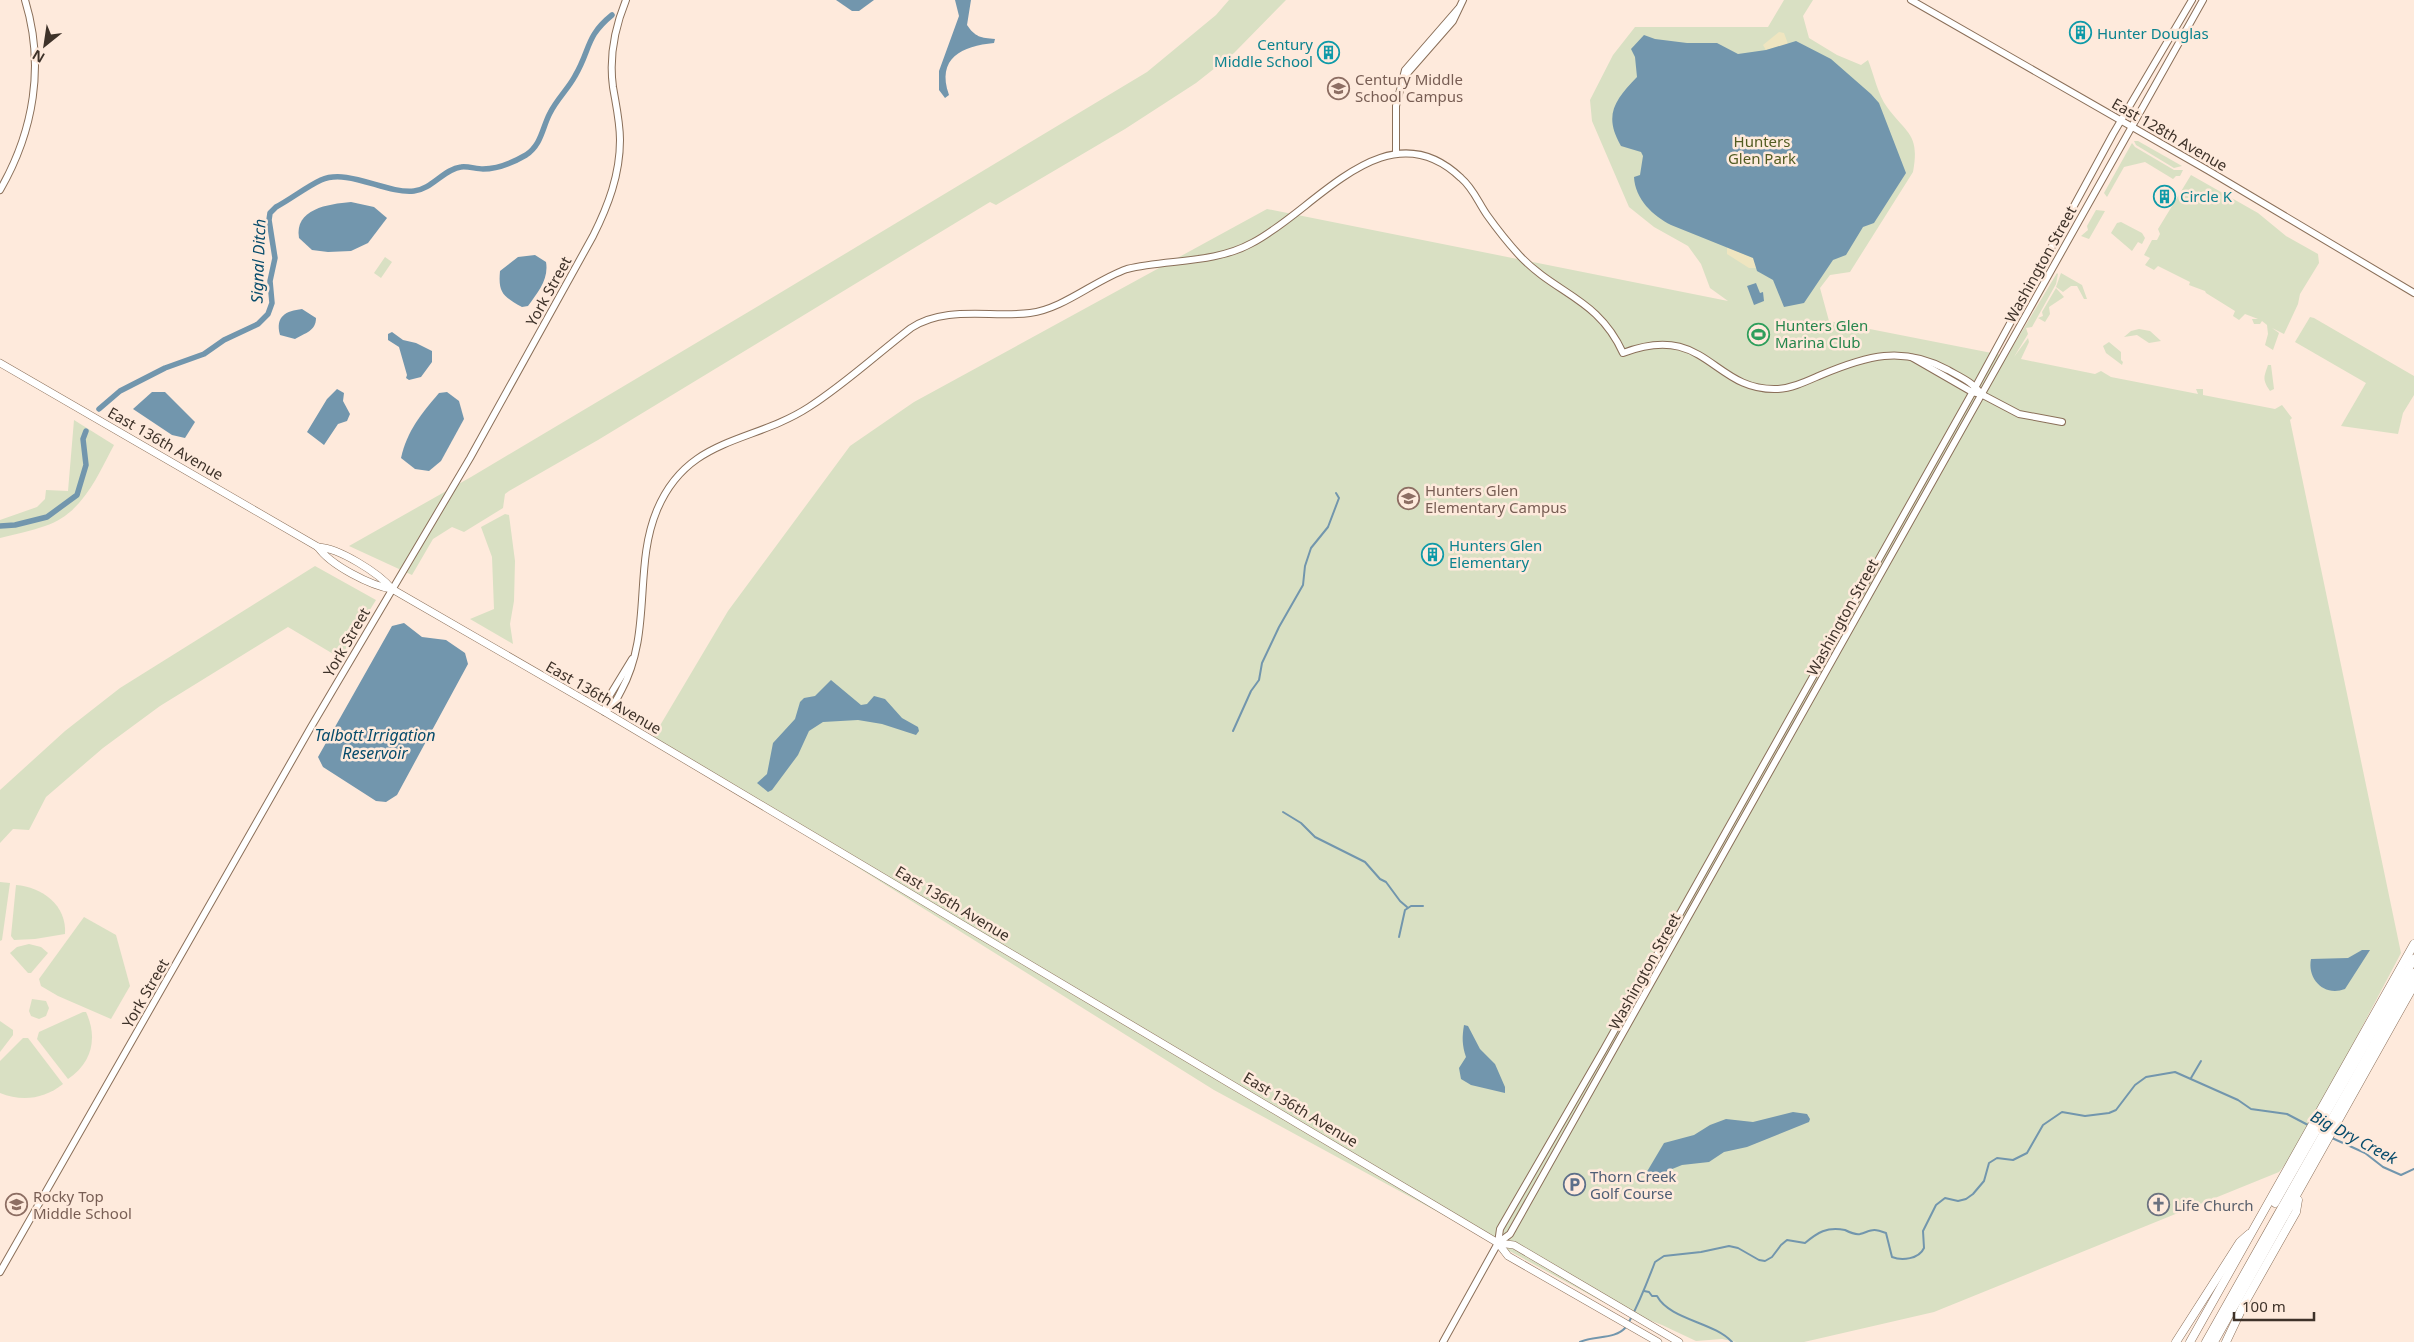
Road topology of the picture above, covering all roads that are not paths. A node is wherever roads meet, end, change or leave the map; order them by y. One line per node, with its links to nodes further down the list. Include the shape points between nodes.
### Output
1 (25, 0): 10 (street, via 35,48 35,82 21,149)
2 (626, 0): 20 (street, York Street, via 611,61 620,140 618,170 608,206 470,458)
3 (1463, 0): 9 (street, via 1444,32 1404,77 1396,106)
4 (1911, 0): 7 (street, East 128th Avenue)
5 (2192, 0): 7 (street, Washington Street)
6 (2203, 0): 8 (street, Washington Street)
7 (2121, 120): 8 (street, East 128th Avenue); 11 (street, Washington Street)
8 (2131, 126): 12 (street, Washington Street); 13 (street, East 128th Avenue)
9 (1396, 154): 14 (street, via 1430,158 1461,177 1517,253 1598,314 1616,336 1623,353 1653,344 1683,347 1742,382 1772,389 1797,385 1863,358); 21 (street, via 1376,158 1360,166 1254,243 1230,253 1127,269 1039,312 948,315 927,319 802,411 703,454 679,474 654,518 647,554 641,631 631,671 612,706)
10 (0, 190)
11 (2053, 246): 12 (street); 16 (street, Washington Street)
12 (2061, 251): 18 (street, Washington Street)
13 (2414, 294)
14 (1911, 357): 16 (street, via 1931,362); 17 (street)
15 (0, 363): 20 (main road, East 136th Avenue, via 318,548 328,548 357,563 383,578)
16 (1976, 386): 17 (street, Washington Street); 18 (street)
17 (1972, 392): 18 (street); 30 (street, Washington Street, via 1500,1229)
18 (1981, 394): 19 (street, via 2019,414); 30 (street, Washington Street, via 1510,1234)
19 (2062, 422)
20 (392, 589): 21 (main road, East 136th Avenue); 31 (street, York Street)
21 (605, 712): 30 (main road, East 136th Avenue)
22 (2414, 944): 26 (highway)
23 (2414, 959): 26 (highway)
24 (2414, 973): 26 (highway)
25 (2414, 986): 26 (highway)
26 (2327, 1120): 27 (highway); 27 (highway)
27 (2314, 1142): 28 (highway); 29 (highway); 37 (highway); 38 (highway)
28 (2298, 1195): 39 (highway); 40 (highway, via 2296,1212 2252,1288)
29 (2255, 1229): 35 (highway, via 2240,1242); 36 (highway)
30 (1498, 1243): 32 (street, Washington Street); 33 (main road, East 136th Avenue, via 1508,1256); 34 (main road, East 136th Avenue, via 1514,1245)
31 (0, 1272)
32 (1443, 1342)
33 (1658, 1342)
34 (1679, 1342)
35 (2176, 1342)
36 (2190, 1342)
37 (2196, 1342)
38 (2206, 1342)
39 (2214, 1342)
40 (2226, 1342)

